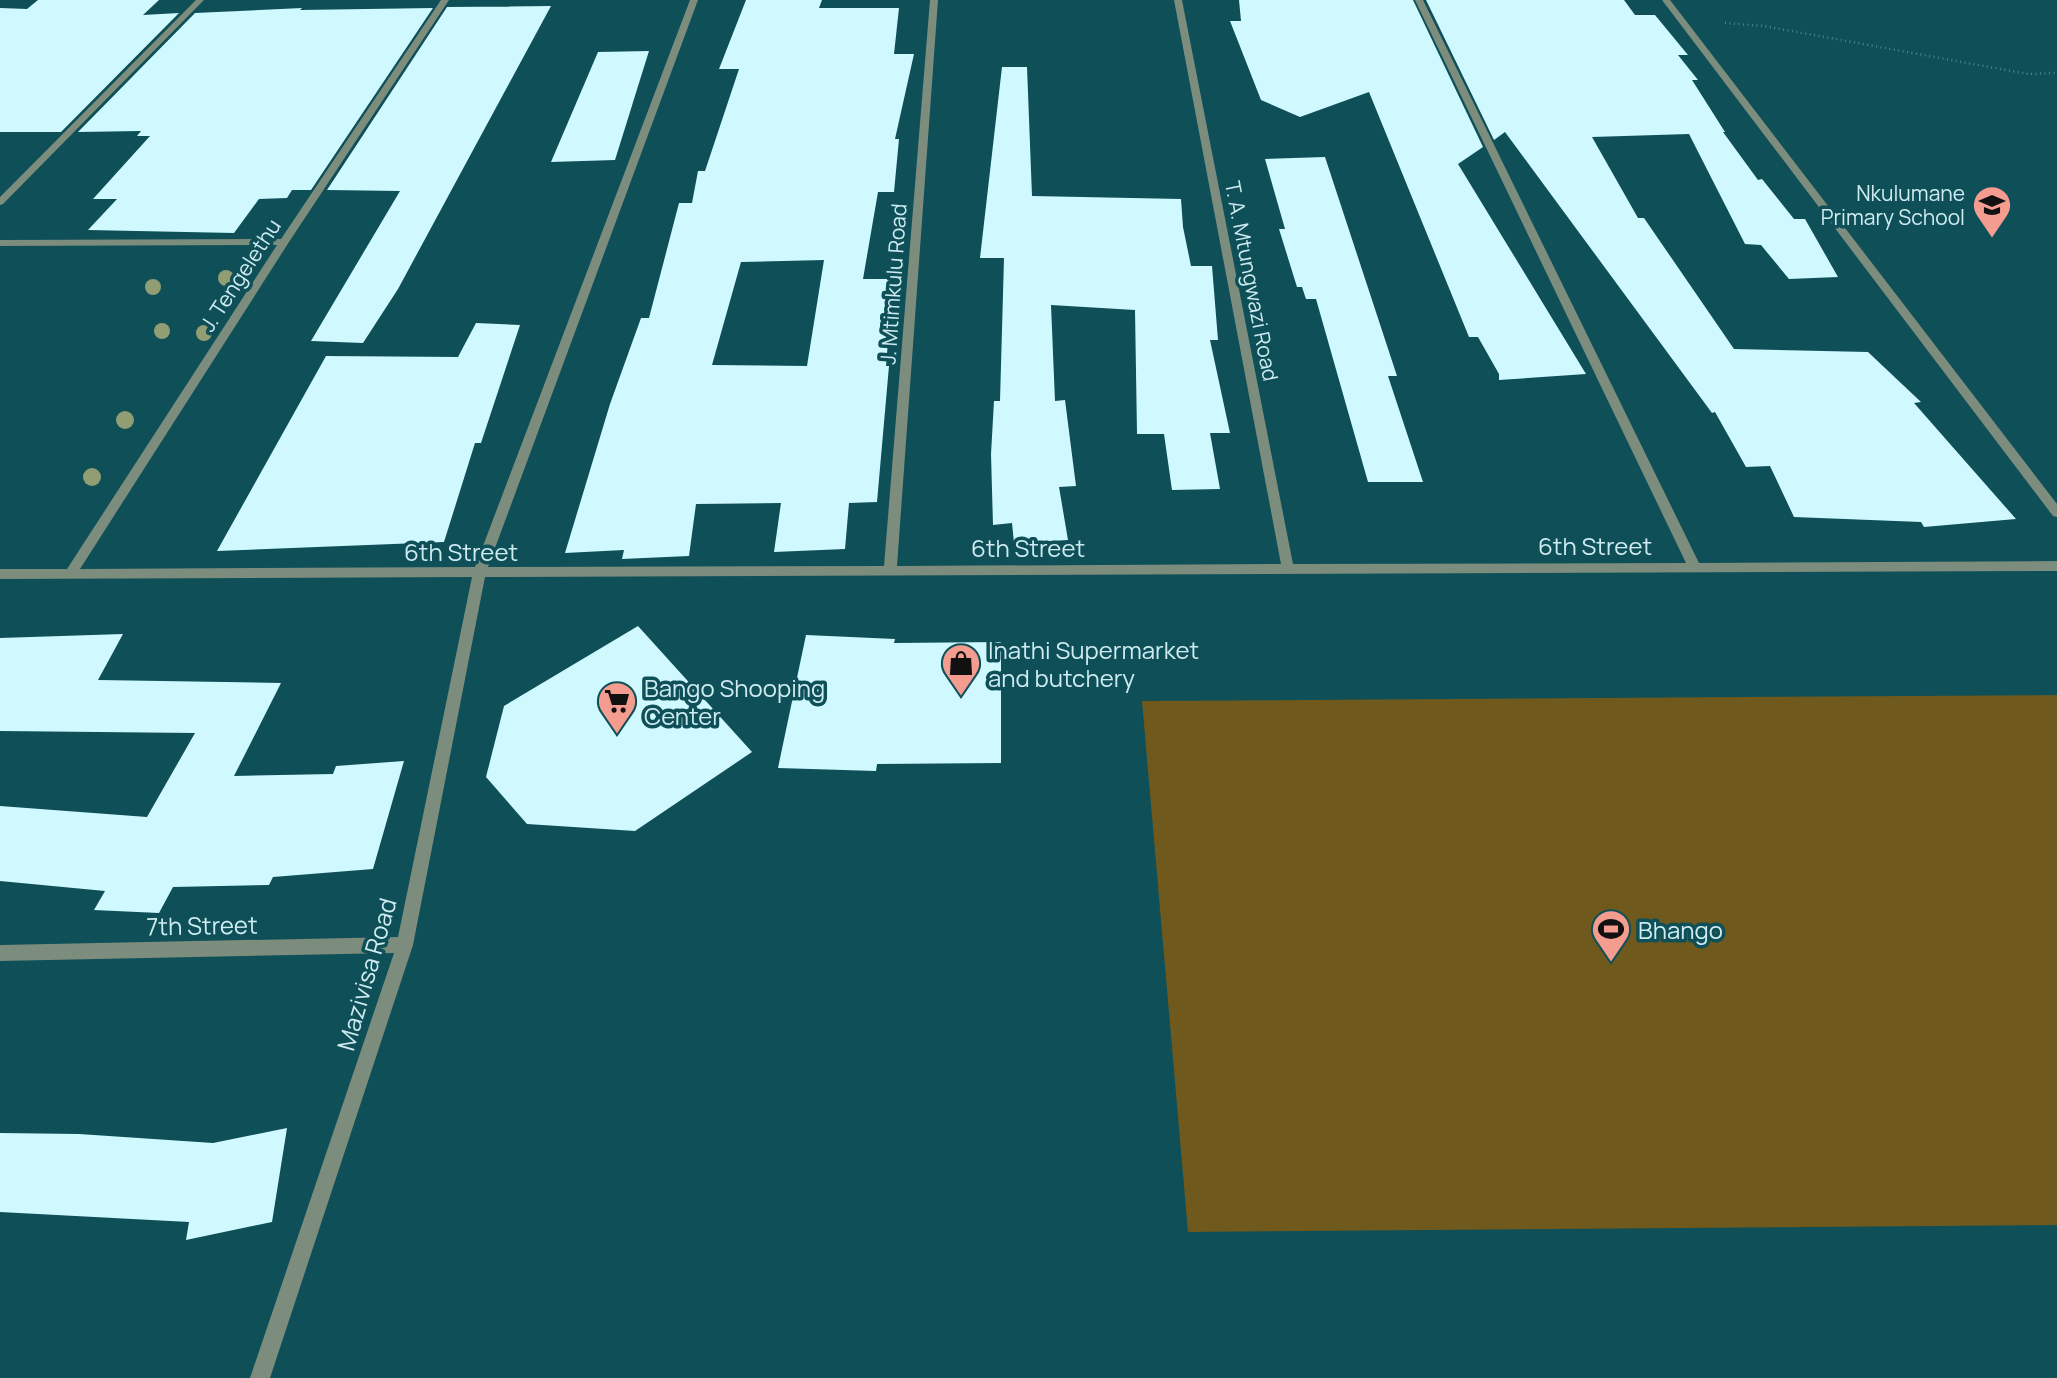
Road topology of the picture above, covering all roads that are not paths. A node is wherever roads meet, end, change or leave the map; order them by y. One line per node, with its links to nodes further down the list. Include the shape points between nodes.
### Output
1 (200, 0): 8 (street)
2 (445, 0): 9 (street, J. Tengelethu)
3 (694, 0): 18 (street, Mazivisa Road)
4 (934, 0): 15 (street, J. Mtimkulu Road)
5 (1178, 0): 14 (street, T. A. Mtungwazi Road)
6 (1419, 0): 13 (street)
7 (1667, 0): 11 (street)
8 (0, 202)
9 (284, 242): 10 (street); 17 (street, J. Tengelethu)
10 (0, 243)
11 (2057, 513)
12 (2057, 566): 13 (street, 6th Street)
13 (1695, 568): 14 (street, 6th Street)
14 (1289, 569): 15 (street, 6th Street)
15 (890, 571): 18 (street, 6th Street)
16 (0, 574): 17 (street, 6th Street)
17 (70, 574): 18 (street, 6th Street)
18 (479, 574): 19 (street, Mazivisa Road)
19 (405, 945): 20 (street, 7th Street); 21 (street, Mazivisa Road)
20 (0, 953)
21 (260, 1378)

